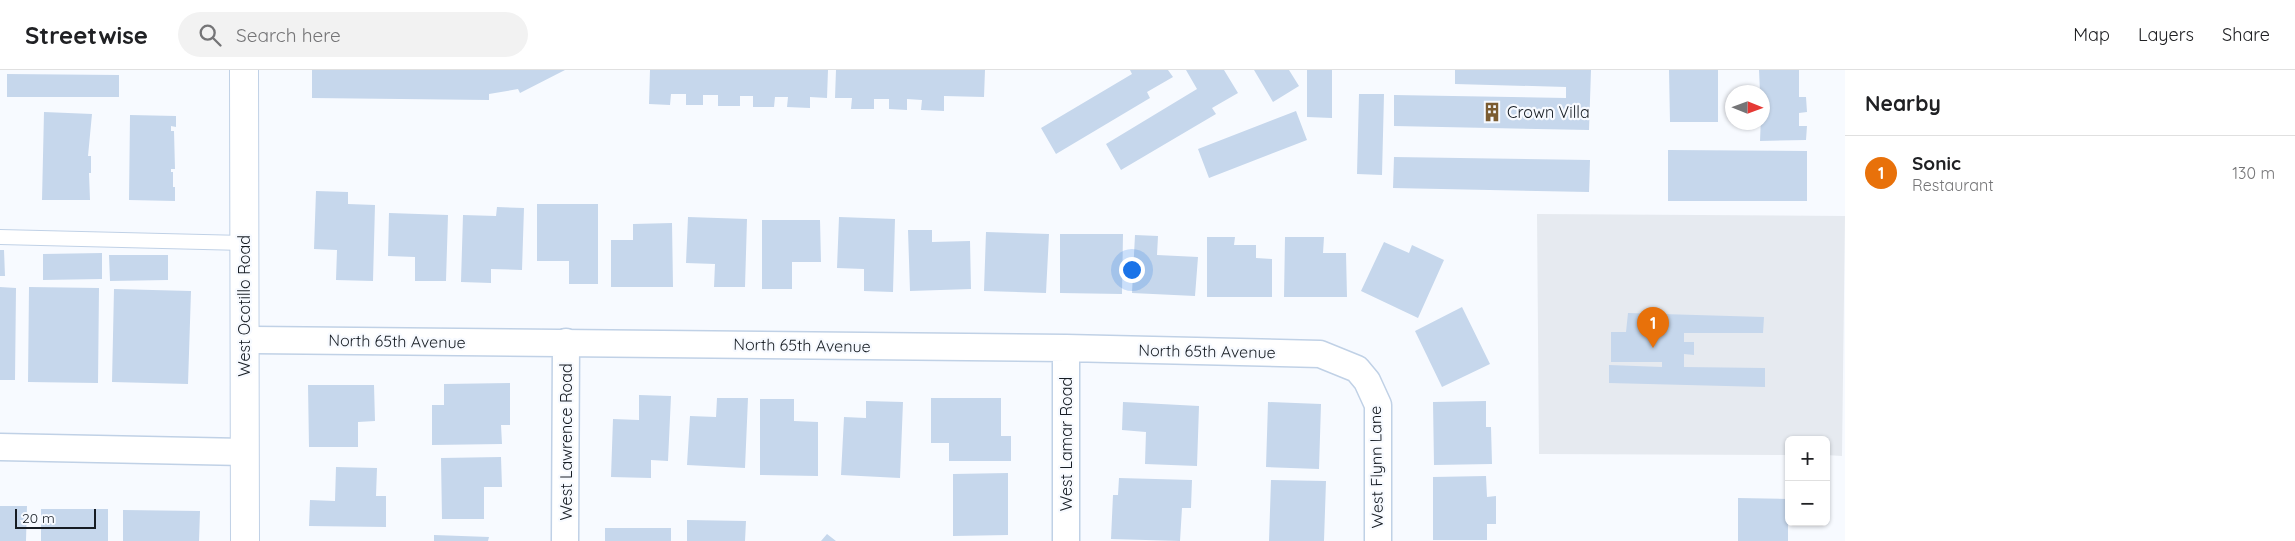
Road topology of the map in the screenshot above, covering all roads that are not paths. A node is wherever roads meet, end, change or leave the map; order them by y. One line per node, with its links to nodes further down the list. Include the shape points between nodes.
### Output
1 (244, 70): 3 (street, West Ocotillo Road)
2 (0, 237): 3 (lane)
3 (244, 243): 4 (street, West Ocotillo Road)
4 (245, 340): 5 (street, North 65th Avenue); 9 (street, West Ocotillo Road)
5 (566, 342): 6 (street, North 65th Avenue); 11 (street, West Lawrence Road)
6 (1066, 348): 7 (street, North 65th Avenue, via 1320,354); 12 (street, West Lamar Road)
7 (1357, 369): 13 (street, West Flynn Lane, via 1367,381 1378,405)
8 (0, 447): 9 (street)
9 (244, 452): 10 (street, West Ocotillo Road)
10 (245, 541)
11 (565, 541)
12 (1066, 541)
13 (1378, 541)

